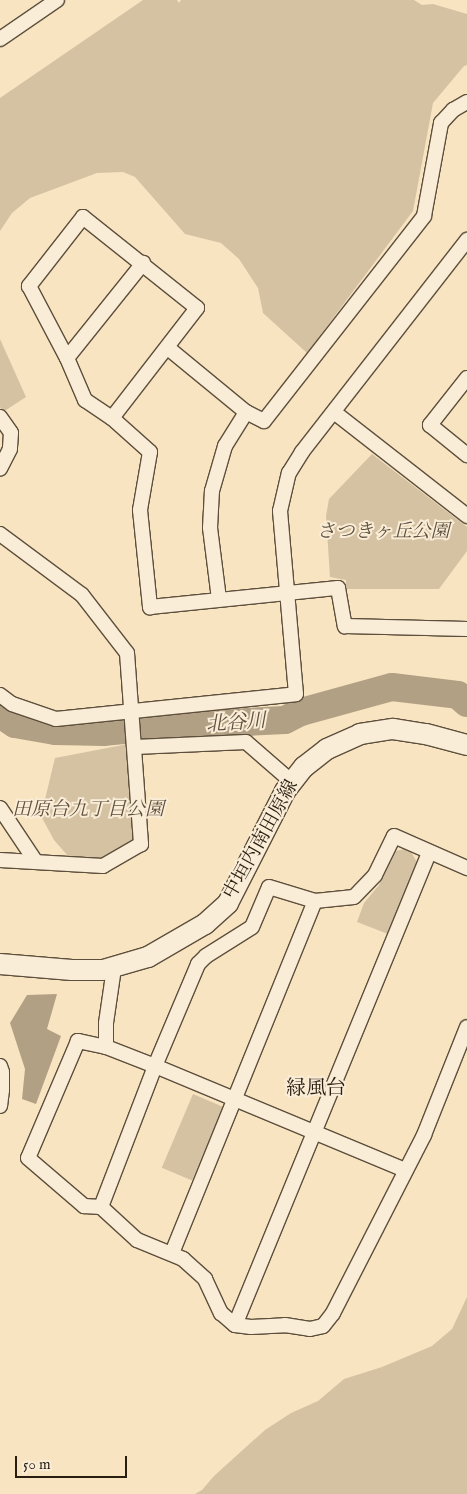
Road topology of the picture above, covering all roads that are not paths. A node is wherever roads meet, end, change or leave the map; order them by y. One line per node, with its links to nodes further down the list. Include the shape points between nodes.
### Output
1 (57, 0): 2 (street)
2 (0, 39)
3 (467, 102): 9 (street, via 453,110 441,123 424,216 264,422)
4 (467, 240): 10 (street)
5 (143, 263): 6 (street, via 197,308); 7 (street); 7 (street, via 83,217 29,286)
6 (168, 348): 9 (street); 12 (street)
7 (67, 358): 12 (street, via 85,400)
8 (467, 378): 13 (street, via 430,424)
9 (246, 412): 18 (street, via 225,446 212,491 210,528)
10 (334, 412): 15 (street); 17 (street, via 302,452 289,473 284,490 280,511)
11 (0, 418): 14 (street, via 11,433 10,449)
12 (112, 418): 18 (street, via 150,452 140,510 150,607)
13 (467, 455)
14 (0, 469)
15 (467, 516)
16 (0, 534): 21 (street, via 82,595 127,653)
17 (288, 592): 18 (street); 19 (street, via 338,588 345,626); 21 (street, via 296,694)
18 (219, 599)
19 (467, 629)
20 (0, 695): 21 (street, via 12,704 56,719)
21 (132, 712): 23 (street)
22 (467, 745): 24 (main road, 中垣内南田原線, via 393,729 360,734 327,749 304,767)
23 (135, 747): 24 (street, via 246,742); 28 (street, via 141,844 103,866)
24 (292, 782): 32 (main road, 中垣内南田原線, via 269,818 228,903 205,924 178,941 148,958)
25 (0, 808): 28 (street)
26 (430, 853): 29 (street); 30 (street, via 394,836 375,875 354,897); 39 (street)
27 (0, 860): 28 (street)
28 (36, 862)
29 (467, 868)
30 (315, 900): 36 (street, via 269,887 252,927 198,964); 37 (street)
31 (0, 964): 32 (main road, 中垣内南田原線, via 72,970)
32 (114, 968): 34 (street)
33 (467, 1027): 40 (street, via 424,1134)
34 (106, 1047): 36 (street); 41 (street, via 78,1041 28,1158 84,1206)
35 (0, 1066): 38 (street)
36 (155, 1066): 37 (street); 41 (street)
37 (234, 1100): 39 (street); 42 (street)
38 (0, 1106)
39 (313, 1133): 40 (street); 43 (street)
40 (405, 1170): 43 (street, via 333,1313 323,1326 310,1329 285,1325)
41 (101, 1207): 42 (street, via 137,1240)
42 (172, 1253): 43 (street, via 205,1279 221,1313)
43 (235, 1325)

